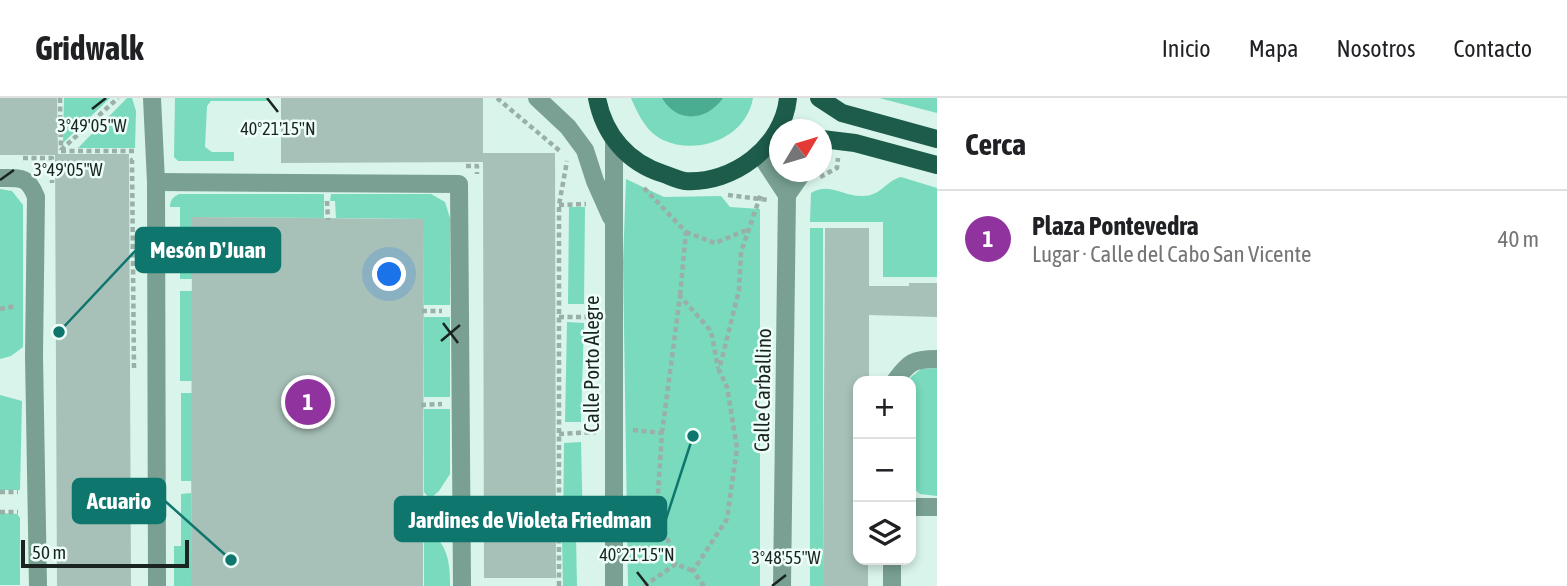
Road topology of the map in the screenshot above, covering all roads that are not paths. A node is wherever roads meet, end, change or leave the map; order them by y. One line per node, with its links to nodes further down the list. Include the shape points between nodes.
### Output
1 (537, 98): 17 (street, via 585,150)
2 (597, 98): 8 (main road)
3 (788, 98): 6 (main road)
4 (819, 98): 7 (main road, via 842,113)
5 (154, 100): 14 (street)
6 (783, 119)
7 (937, 139)
8 (614, 142): 11 (main road, via 645,169 684,181 725,176); 17 (street, Calle Porto Alegre)
9 (832, 143): 12 (main road, via 855,143)
10 (769, 145): 11 (main road)
11 (760, 155): 16 (street)
12 (937, 165)
13 (0, 178): 23 (street, via 21,178 32,185 36,197)
14 (156, 182): 24 (street); 25 (street, via 459,184)
15 (796, 182): 16 (street)
16 (787, 195): 27 (street, Calle Carballino)
17 (614, 224): 26 (street, Calle Porto Alegre)
18 (937, 359): 19 (street, via 918,359)
19 (899, 376)
20 (916, 507): 21 (street)
21 (937, 507)
22 (892, 565): 28 (street)
23 (38, 586)
24 (157, 586)
25 (462, 586)
26 (614, 586)
27 (782, 586)
28 (892, 586)

